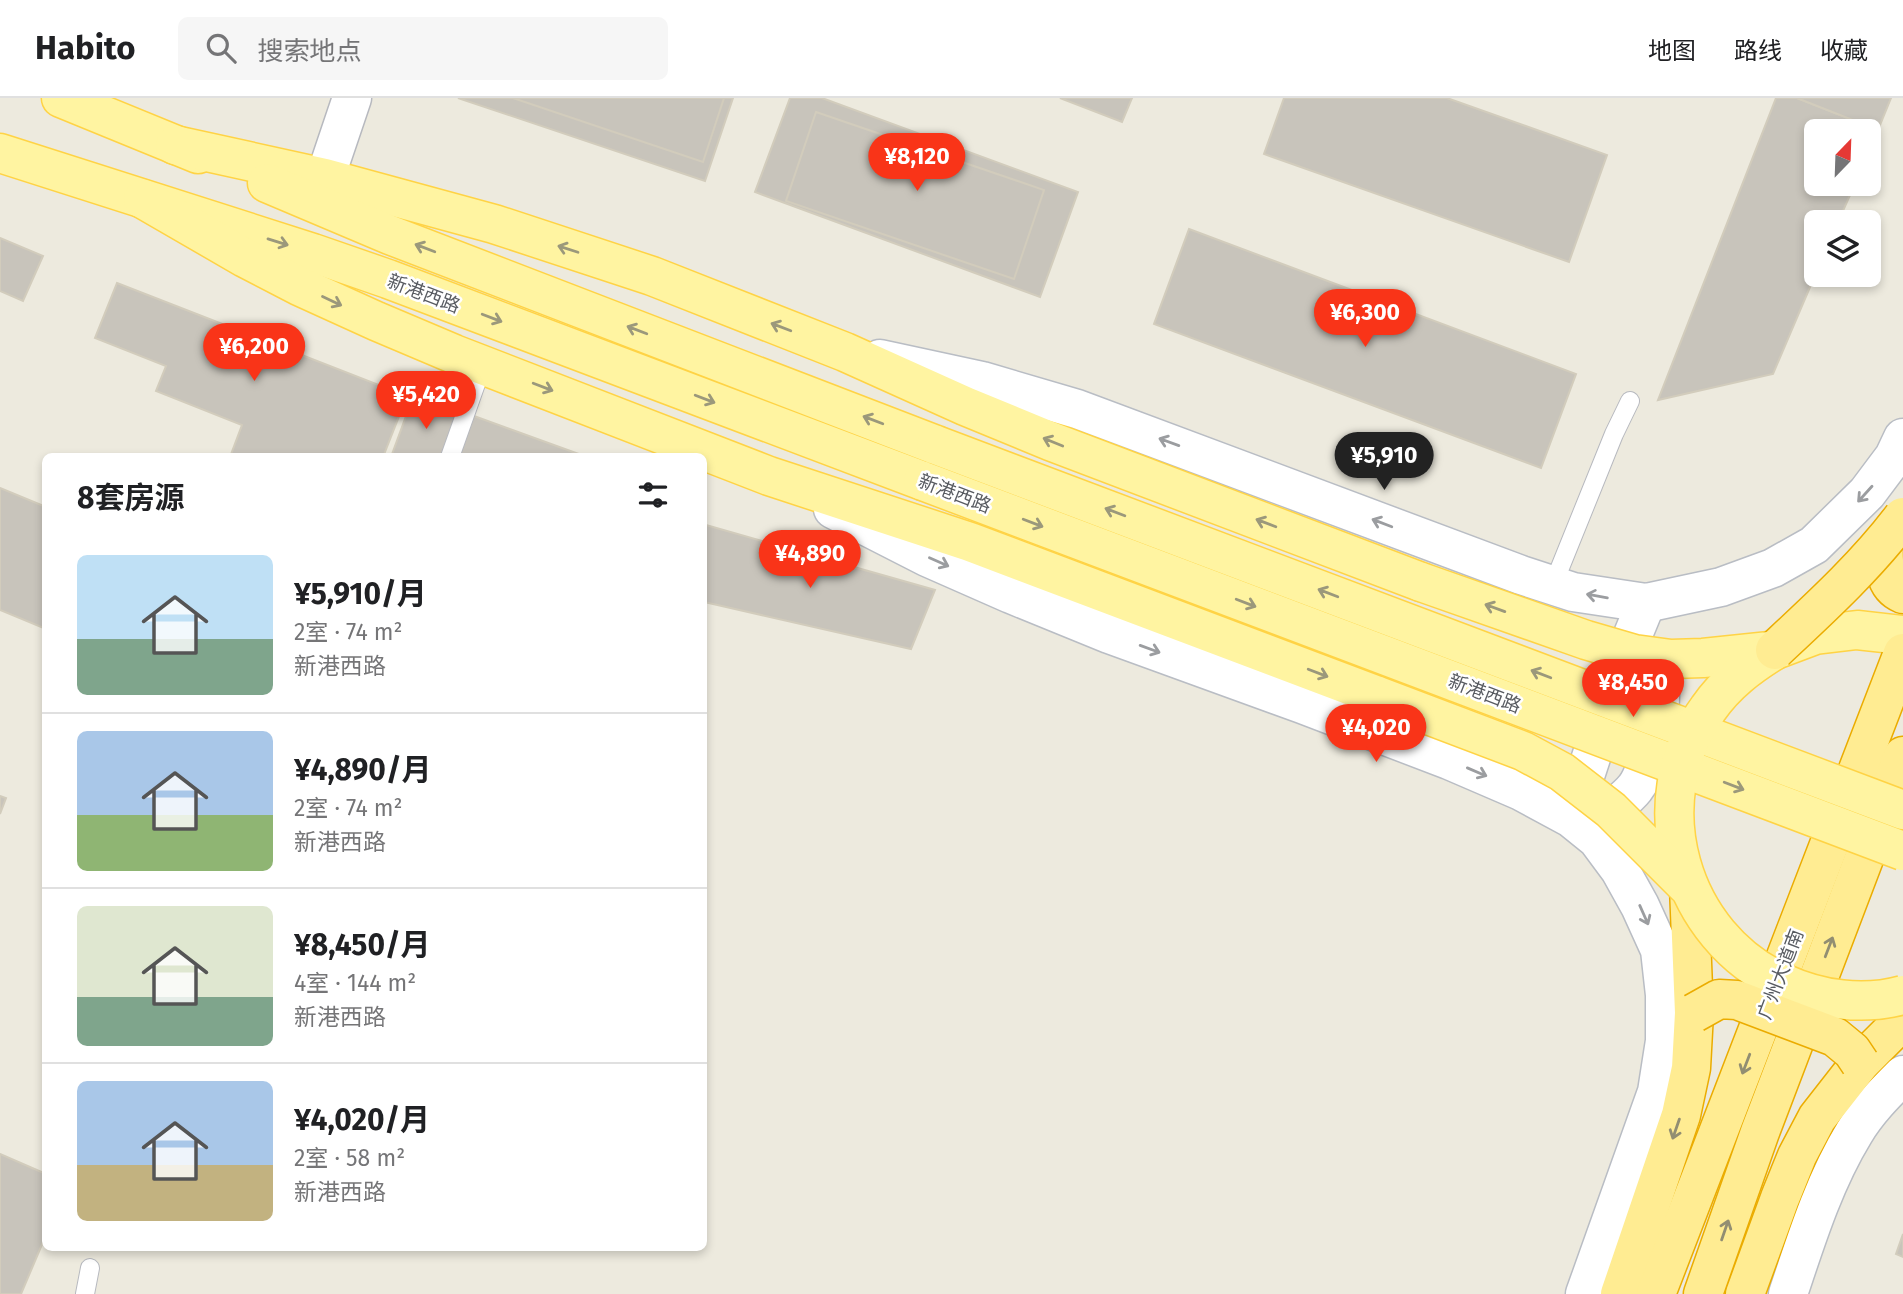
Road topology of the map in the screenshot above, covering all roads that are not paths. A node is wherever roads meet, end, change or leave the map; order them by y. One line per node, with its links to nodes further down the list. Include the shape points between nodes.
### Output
1 (61, 98): 3 (main road, 新港西路)
2 (352, 98): 5 (main road)
3 (175, 145): 5 (main road); 23 (main road, 新港西路, one-way to 3, bridge, via 403,240)
4 (0, 153): 6 (main road, 新港西路)
5 (324, 178): 7 (main road, one-way to 5, via 652,276 494,224)
6 (143, 199): 8 (main road, one-way to 8, via 299,286); 25 (main road, 新港西路, one-way to 25, bridge, via 388,279)
7 (845, 352): 14 (main road, one-way to 7, via 1077,409 982,381); 20 (main road, one-way to 7, bridge, via 1421,582 1050,441)
8 (483, 364): 11 (lane); 12 (main road, one-way to 12)
9 (1630, 401): 14 (lane)
10 (1903, 438): 16 (main road, one-way to 16, via 1867,493 1814,545 1773,568 1721,587)
11 (451, 453)
12 (769, 476): 22 (main road, one-way to 22, bridge, via 970,542 1523,751 1562,772); 24 (main road, one-way to 24, via 927,557 1011,594 1449,760)
13 (1893, 530): 15 (highway, via 1883,558 1886,578); 18 (highway, bridge)
14 (1553, 585): 16 (main road, one-way to 14)
15 (1903, 594)
16 (1646, 603): 24 (main road, via 1623,659)
17 (1903, 635): 18 (main road, via 1857,630 1815,635)
18 (1775, 650): 20 (main road, bridge, via 1671,659); 26 (main road, bridge, via 1726,686 1691,737 1675,796 1674,827)
19 (1903, 653): 36 (highway, 广州大道南, one-way to 36)
20 (1634, 654): 22 (main road, bridge, via 1653,670 1659,683 1658,709 1644,772 1637,786)
21 (1903, 756): 37 (highway, 广州大道南, one-way to 21)
22 (1611, 810): 26 (main road, bridge)
23 (1903, 810)
24 (1572, 818): 34 (main road, one-way to 34, via 1597,839 1640,906 1660,950 1665,995 1665,1041 1657,1092)
25 (1903, 851)
26 (1689, 887): 27 (main road, bridge, via 1722,939 1771,978 1830,998 1861,1001); 28 (highway, bridge)
27 (1903, 995)
28 (1694, 1013): 30 (highway, bridge, via 1719,999 1737,1000 1835,1037); 35 (highway, one-way to 35, via 1691,1068 1681,1115)
29 (1903, 1020): 30 (highway)
30 (1860, 1063): 38 (highway, via 1817,1118 1797,1156)
31 (1903, 1075): 39 (main road, via 1855,1131 1833,1171)
32 (90, 1268): 33 (lane)
33 (85, 1294)
34 (1585, 1294)
35 (1620, 1294)
36 (1656, 1294)
37 (1703, 1294)
38 (1745, 1294)
39 (1788, 1294)

